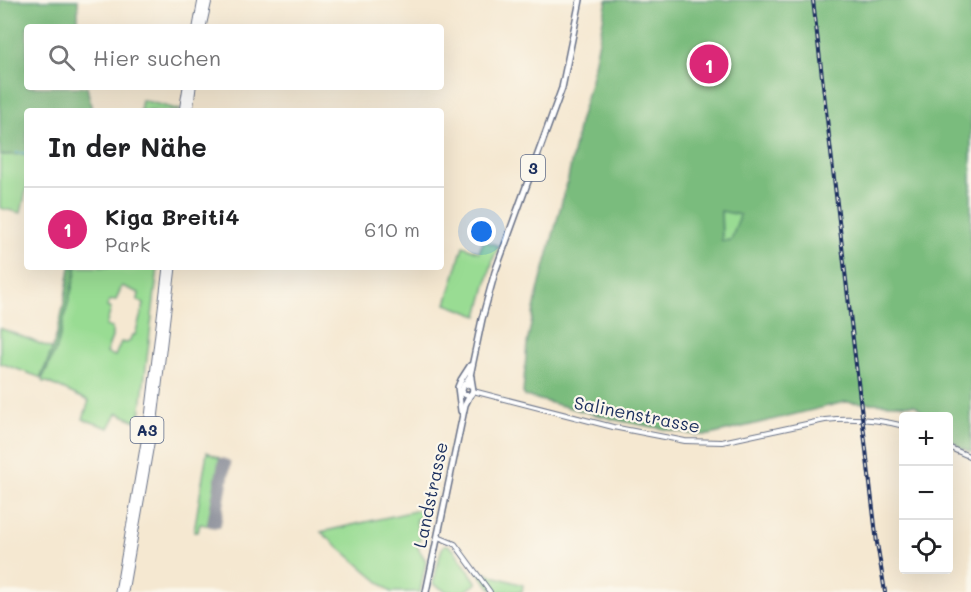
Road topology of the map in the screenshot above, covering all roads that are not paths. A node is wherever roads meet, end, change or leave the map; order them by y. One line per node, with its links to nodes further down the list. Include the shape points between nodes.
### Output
1 (202, 0): 4 (highway)
2 (208, 0): 5 (highway)
3 (580, 0): 12 (main road, 3, via 562,88 495,272)
4 (198, 24)
5 (203, 24)
6 (186, 90): 8 (highway)
7 (192, 90): 9 (highway)
8 (184, 108)
9 (189, 108)
10 (167, 270): 21 (highway, A3, via 148,425)
11 (172, 270): 22 (highway, A3, via 153,427)
12 (474, 360): 13 (main road, 3); 16 (main road, via 459,384)
13 (470, 389): 14 (main road, via 466,396); 14 (main road, via 462,390); 15 (main road, Landstrasse / 3); 17 (street, Salinenstrasse, via 613,427 686,441 722,442 842,418)
14 (463, 394): 15 (main road, Landstrasse / 3)
15 (465, 405): 16 (main road, Landstrasse / 3)
16 (462, 420): 20 (main road, Landstrasse / 3)
17 (899, 425)
18 (953, 449): 19 (street)
19 (971, 457)
20 (438, 537): 23 (main road, Landstrasse / 3); 24 (street, via 455,544)
21 (119, 592)
22 (124, 592)
23 (426, 592)
24 (490, 592)

